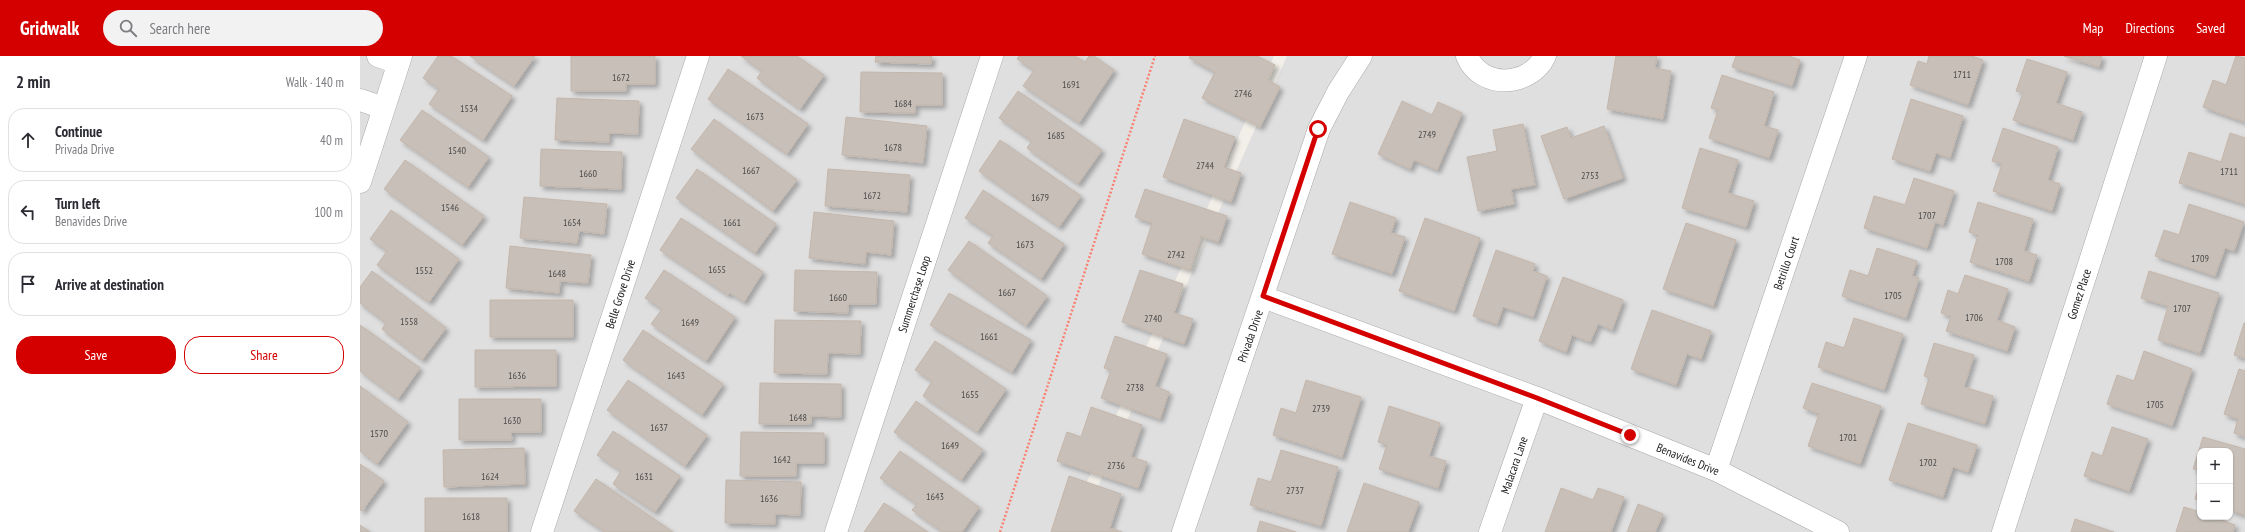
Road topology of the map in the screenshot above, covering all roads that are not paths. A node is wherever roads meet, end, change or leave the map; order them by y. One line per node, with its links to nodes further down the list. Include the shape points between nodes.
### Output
1 (378, 56): 9 (street)
2 (698, 56): 16 (street, Belle Grove Drive)
3 (992, 56): 17 (street, Summerchase Loop)
4 (1361, 56): 13 (street, Privada Drive, via 1318,129)
5 (1468, 56): 6 (street, via 1479,72 1492,79 1507,81 1522,78 1533,72)
6 (1544, 56)
7 (1856, 56): 15 (street, Betrillo Court)
8 (2156, 56): 21 (street, Gomez Place)
9 (399, 60): 11 (street)
10 (360, 100): 11 (street)
11 (384, 108): 12 (street)
12 (360, 182)
13 (1263, 296): 14 (street, Benavides Drive); 18 (street, Privada Drive)
14 (1537, 398): 15 (street, Benavides Drive); 19 (street, Malacara Lane)
15 (1716, 470): 20 (street, Benavides Drive)
16 (542, 532)
17 (836, 532)
18 (1183, 532)
19 (1490, 532)
20 (1838, 532)
21 (2003, 532)

